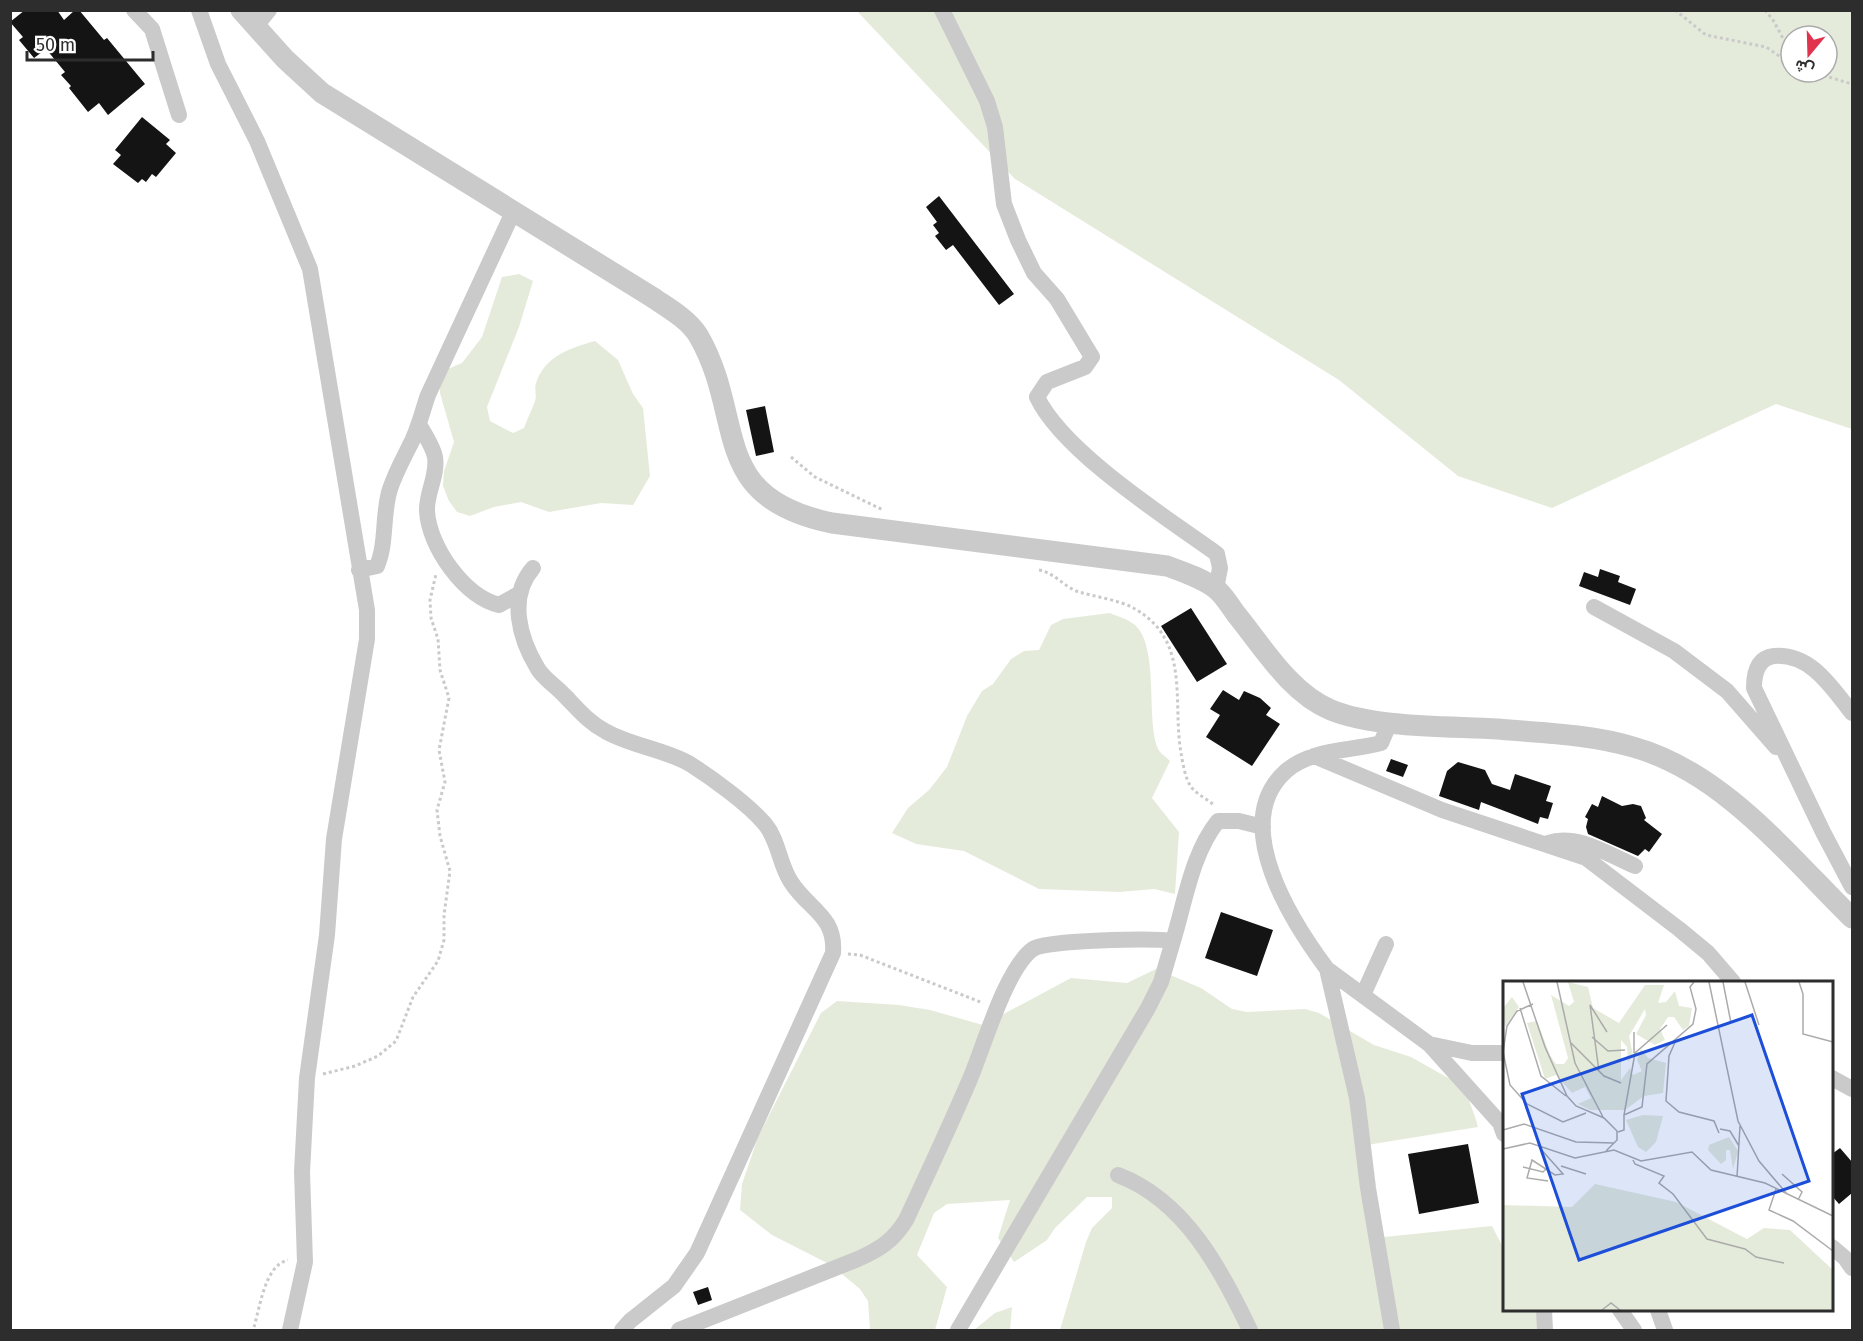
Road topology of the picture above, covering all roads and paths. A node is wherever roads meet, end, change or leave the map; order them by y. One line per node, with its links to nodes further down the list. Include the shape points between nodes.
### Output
1 (134, 10): 10 (street, via 152,29)
2 (199, 10): 17 (street, via 218,64 257,141 310,269)
3 (241, 10): 7 (street)
4 (942, 10): 19 (street, via 987,101 995,128 1004,204 1018,240 1034,273 1057,299 1092,357 1086,367 1047,382 1037,397 1041,406 1083,452 1217,554 1220,568)
5 (1675, 10): 9 (path, via 1706,35 1766,47)
6 (1765, 10): 8 (path)
7 (262, 18): 11 (street, via 285,59 322,93)
8 (1779, 31)
9 (1779, 56)
10 (179, 115)
11 (514, 210): 12 (street, via 428,395); 14 (street, via 652,297 697,333 709,359 741,466 756,488 802,517)
12 (419, 424): 15 (street, via 435,457 427,510 432,535); 17 (street, via 389,491 382,556 377,566)
13 (791, 457): 14 (path, via 814,477 881,509)
14 (908, 534): 19 (street, via 1167,566)
15 (443, 558): 20 (street, via 488,602 499,605); 41 (path, via 437,567 430,609 449,698 439,750 445,782 437,810 450,871 440,953 413,997 396,1041 386,1052 356,1066)
16 (533, 568): 20 (street)
17 (359, 570): 41 (street, via 367,610 367,639 334,839 327,935)
18 (1037, 570): 26 (path, via 1046,571 1072,590 1133,607 1154,621 1177,671 1178,734 1183,765 1192,788 1214,806)
19 (1216, 590): 23 (street, via 1302,691 1332,710)
20 (517, 596): 34 (street, via 519,619 539,671 589,721 624,741 688,763 765,824 790,881 834,936)
21 (1594, 607): 25 (street, via 1674,651 1726,691)
22 (1852, 713): 25 (street, via 1823,678 1795,657 1769,656 1760,663 1754,674 1754,688)
23 (1390, 722): 24 (street, via 1381,743); 31 (street, via 1569,735 1634,747 1699,777 1731,800)
24 (1314, 756): 27 (street, via 1286,771 1273,789); 28 (street, via 1442,810)
25 (1790, 764): 30 (street)
26 (1218, 821): 27 (street); 32 (street, via 1200,852)
27 (1263, 827): 35 (street, via 1269,870)
28 (1545, 844): 29 (street, via 1558,840 1578,842); 36 (street, via 1586,858 1605,870 1708,953)
29 (1635, 866)
30 (1852, 887)
31 (1852, 918)
32 (1173, 941): 38 (street, via 1133,939 1035,946 1017,965); 57 (street, via 1161,982 1148,1008)
33 (1386, 944): 37 (street)
34 (832, 953): 38 (path, via 860,955); 55 (street, via 697,1253 674,1286)
35 (1327, 969): 37 (street); 59 (street, via 1357,1098)
36 (1732, 981)
37 (1363, 996): 39 (street)
38 (998, 1010): 56 (street, via 895,1238 858,1259)
39 (1429, 1044): 40 (street, via 1472,1053); 44 (street)
40 (1503, 1053)
41 (307, 1078): 47 (street, via 302,1162)
42 (1833, 1079): 43 (street)
43 (1852, 1089)
44 (1503, 1122)
45 (1118, 1175): 52 (street, via 1155,1195 1179,1215 1222,1273)
46 (1833, 1248): 48 (street)
47 (305, 1262): 53 (path, via 292,1259 276,1267); 54 (street)
48 (1852, 1268)
49 (1544, 1311): 60 (street)
50 (1621, 1311): 61 (street)
51 (1658, 1311): 62 (street)
52 (1239, 1323): 58 (street)
53 (254, 1327)
54 (290, 1330)
55 (622, 1330)
56 (679, 1330)
57 (957, 1330)
58 (1250, 1330)
59 (1392, 1330)
60 (1545, 1330)
61 (1634, 1330)
62 (1665, 1330)

